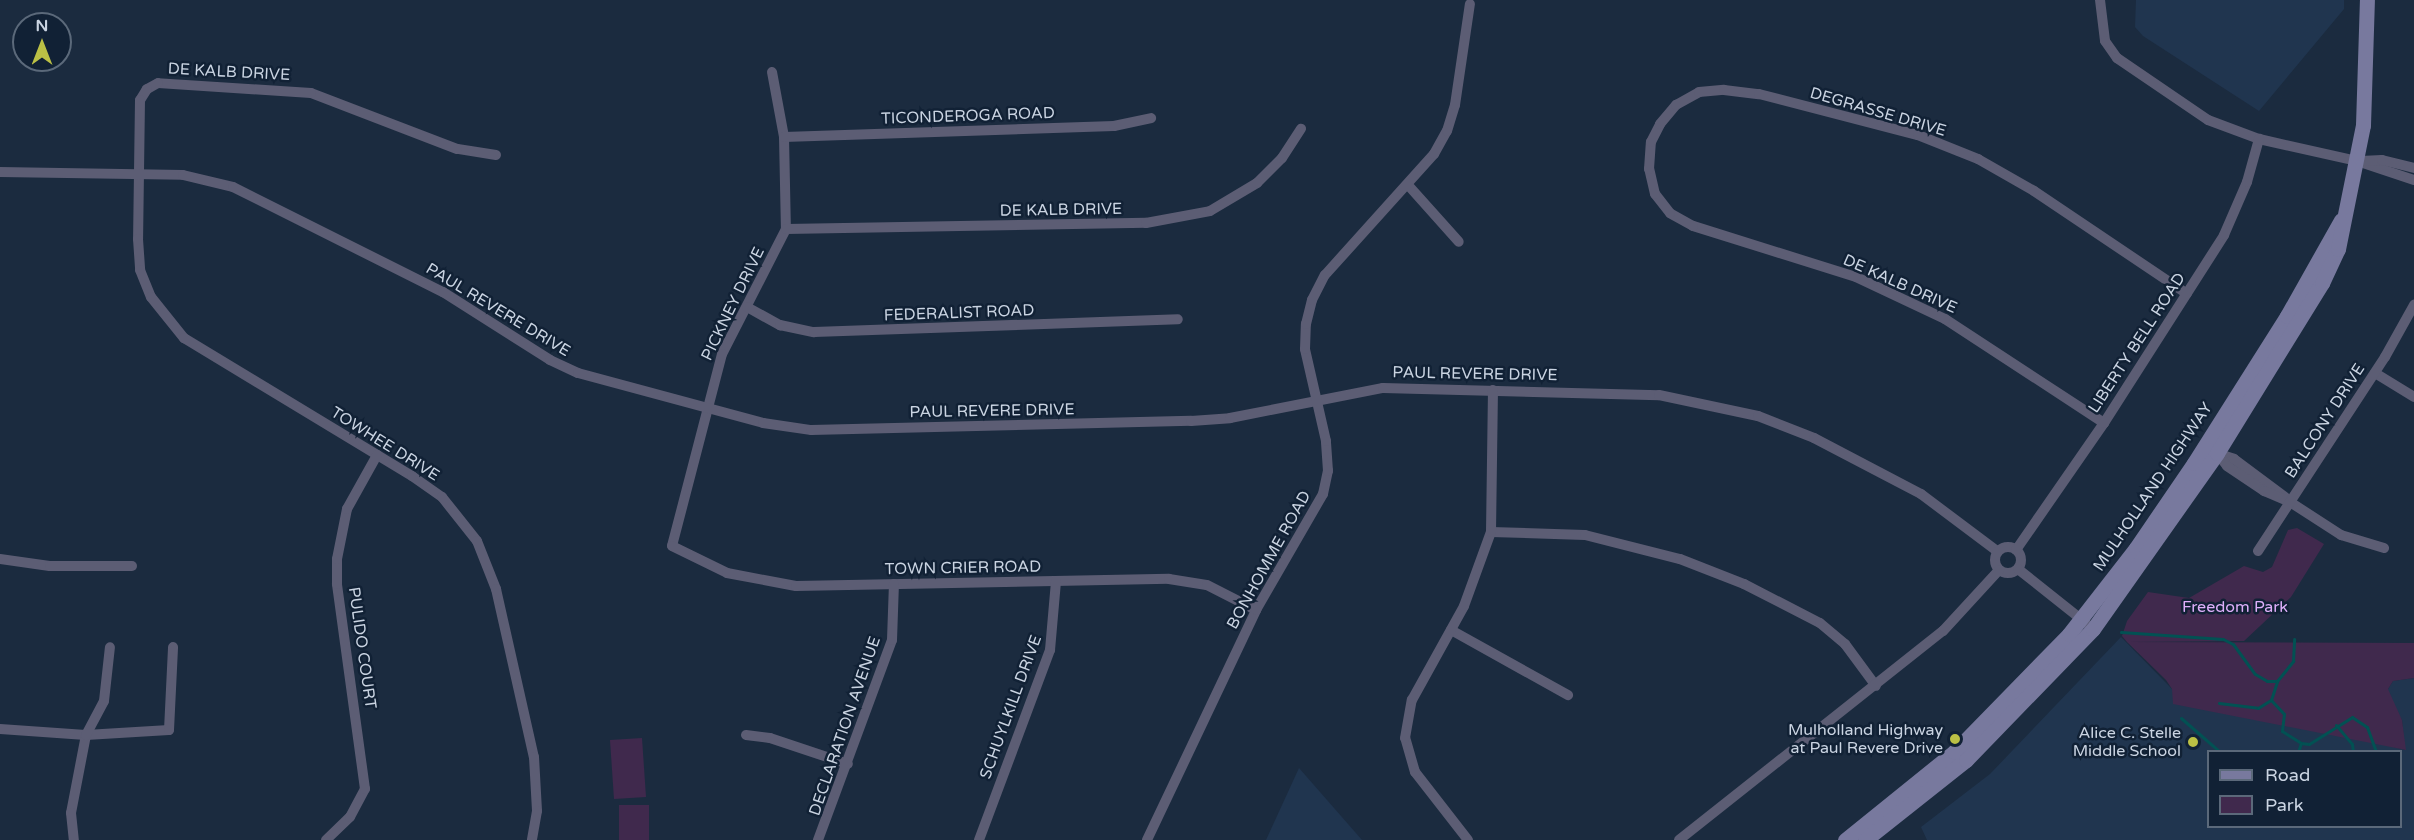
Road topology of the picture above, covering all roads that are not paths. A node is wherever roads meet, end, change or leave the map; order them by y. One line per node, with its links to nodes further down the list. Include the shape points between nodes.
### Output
1 (2100, 0): 8 (street, via 2105,41 2117,58 2208,120)
2 (2367, 0): 11 (main road, MULHOLLAND HIGHWAY, via 2367,78)
3 (1470, 4): 16 (street, BONHOMME ROAD, via 1455,105 1447,131)
4 (772, 72): 7 (street, PICKNEY DRIVE)
5 (1151, 118): 7 (street, TICONDEROGA ROAD, via 1114,126)
6 (1301, 129): 17 (street, DE KALB DRIVE, via 1282,158 1257,183 1210,211 1146,223)
7 (784, 138): 17 (street, PICKNEY DRIVE)
8 (2259, 139): 11 (street); 19 (street, LIBERTY BELL ROAD, via 2247,182 2224,235)
9 (1651, 142): 19 (street, DEGRASSE DRIVE, via 1676,105 1699,92 1724,90 1759,94 1918,135 1978,159 2034,191); 28 (street, DE KALB DRIVE, via 1649,169 1653,186 1670,213 1693,226 1856,277 1945,319)
10 (496, 156): 14 (street, DE KALB DRIVE, via 457,149 310,93 158,83 147,89 140,100)
11 (2357, 161): 12 (street, via 2382,160); 15 (street); 29 (main road, MULHOLLAND HIGHWAY, via 2343,218)
12 (2414, 168)
13 (0, 172): 14 (street, PAUL REVERE DRIVE)
14 (138, 174): 27 (street, PAUL REVERE DRIVE, via 183,175 233,187 442,292 550,360 578,373); 30 (street, TOWHEE DRIVE, via 141,270 166,320 184,338)
15 (2414, 180)
16 (1408, 185): 18 (street); 26 (street, BONHOMME ROAD, via 1325,275 1312,300 1305,349)
17 (786, 230): 21 (street, PICKNEY DRIVE)
18 (1459, 242)
19 (2187, 294): 28 (street, LIBERTY BELL ROAD)
20 (2414, 305): 23 (street, BALCONY DRIVE)
21 (747, 307): 22 (street, FEDERALIST ROAD, via 780,325 814,332); 27 (street, PICKNEY DRIVE, via 722,354)
22 (1178, 319)
23 (2375, 373): 25 (street); 31 (street, BALCONY DRIVE)
24 (1493, 390): 26 (street, PAUL REVERE DRIVE, via 1383,388); 32 (street); 36 (street, PAUL REVERE DRIVE, via 1659,395 1758,416 1865,462 1921,494)
25 (2414, 397)
26 (1316, 400): 27 (street, PAUL REVERE DRIVE, via 1230,418 1191,421 822,430 763,423); 44 (street, BONHOMME ROAD, via 1326,441 1328,471 1323,494)
27 (707, 408): 33 (street, PICKNEY DRIVE)
28 (2104, 423): 35 (street, LIBERTY BELL ROAD)
29 (2211, 449): 31 (street, via 2246,479); 45 (main road, MULHOLLAND HIGHWAY); 64 (main road, MULHOLLAND HIGHWAY, via 2093,629 1966,760)
30 (376, 455): 56 (street, PULIDO COURT, via 347,508 337,559 337,584 365,789 350,818); 57 (street, TOWHEE DRIVE, via 442,497 477,541 489,567 534,757 537,811)
31 (2290, 502): 34 (street, via 2342,535); 37 (street, BALCONY DRIVE)
32 (1491, 532): 46 (street); 49 (street, via 1585,535 1629,544 1744,584 1820,623 1845,644)
33 (672, 546): 43 (street, TOWN CRIER ROAD, via 727,573 762,582 796,586)
34 (2384, 548)
35 (2016, 550): 36 (street, via 2004,547); 40 (street, via 2021,557)
36 (1997, 551): 41 (street, via 1995,563)
37 (2258, 551)
38 (0, 559): 39 (street, via 41,565)
39 (132, 566)
40 (2018, 569): 41 (street, via 2007,573); 45 (street)
41 (1999, 570): 49 (street, via 1943,631)
42 (1056, 581): 43 (street, TOWN CRIER ROAD); 44 (street, TOWN CRIER ROAD, via 1188,580 1207,585); 59 (street, SCHUYLKILL DRIVE, via 1050,650)
43 (894, 584): 54 (street, DECLARATION AVENUE, via 892,640)
44 (1256, 610): 60 (street, BONHOMME ROAD)
45 (2083, 621): 63 (main road, MULHOLLAND HIGHWAY, via 1954,752)
46 (1451, 630): 50 (street); 61 (street, via 1412,700 1405,738 1415,772)
47 (174, 646): 52 (street, via 169,730)
48 (110, 647): 52 (street, via 104,701)
49 (1876, 686): 62 (street)
50 (1568, 695)
51 (0, 729): 52 (street)
52 (86, 735): 55 (street, via 71,813)
53 (746, 735): 54 (street, via 770,738)
54 (848, 764): 58 (street, DECLARATION AVENUE)
55 (74, 840)
56 (326, 840)
57 (532, 840)
58 (818, 840)
59 (979, 840)
60 (1147, 840)
61 (1468, 840)
62 (1680, 840)
63 (1845, 840)
64 (1865, 840)

